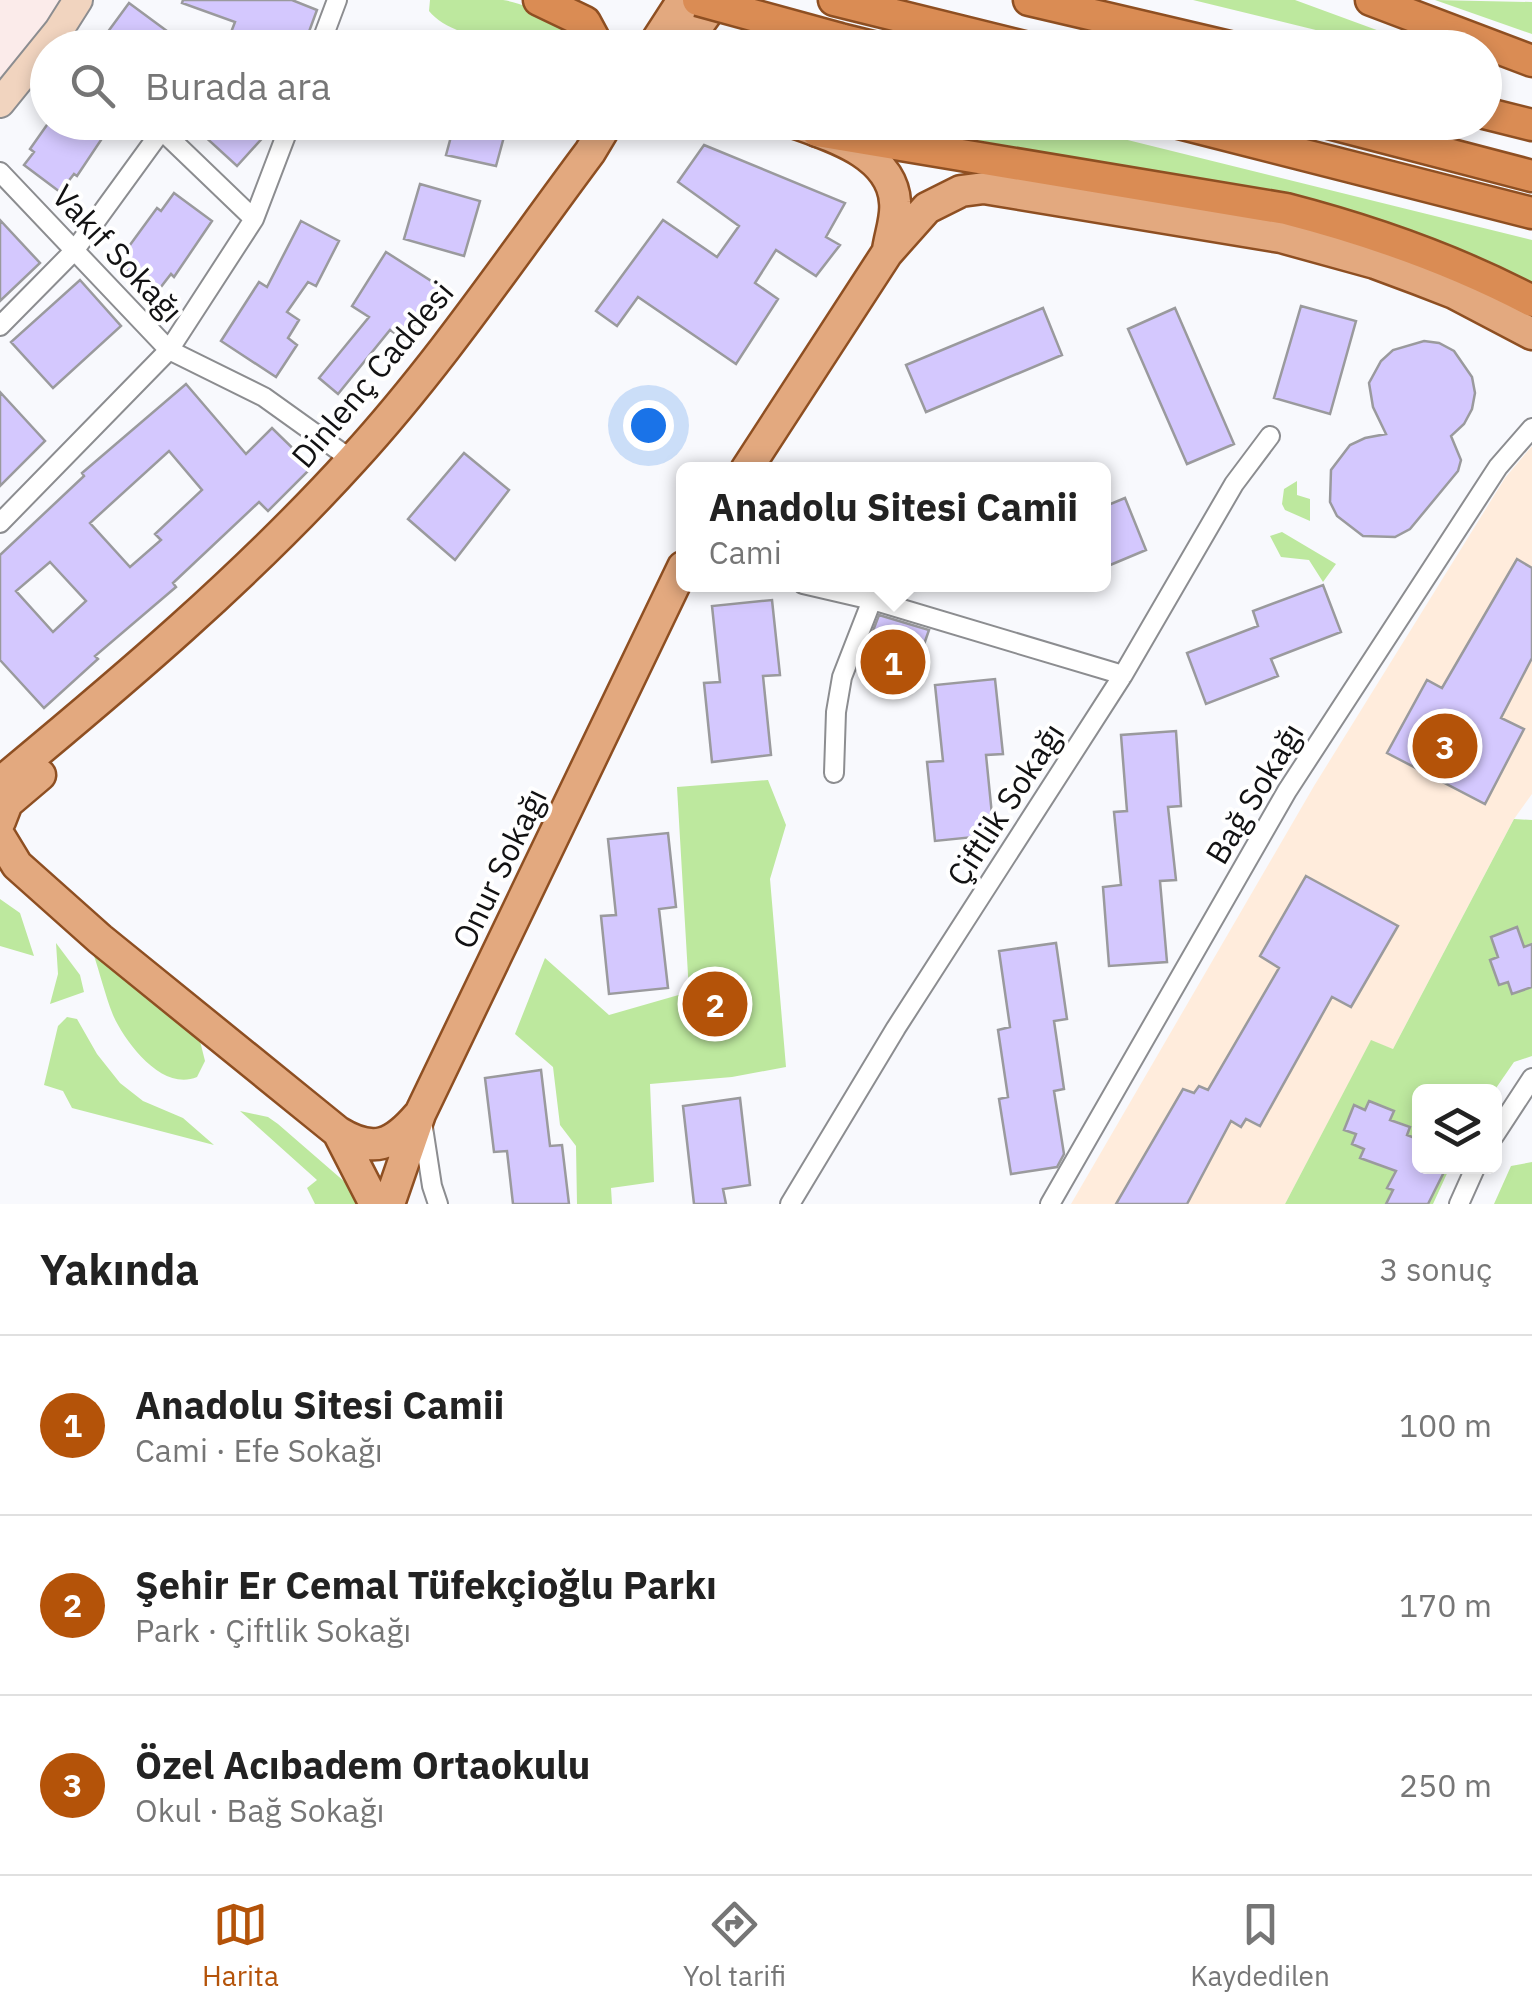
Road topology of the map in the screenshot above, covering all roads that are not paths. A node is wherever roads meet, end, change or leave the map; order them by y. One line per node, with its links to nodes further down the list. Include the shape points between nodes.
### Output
1 (78, 0): 11 (main road)
2 (337, 0): 12 (street)
3 (538, 0): 13 (highway)
4 (683, 0): 14 (main road)
5 (698, 0): 16 (highway, bridge)
6 (716, 0): 15 (main road)
7 (1030, 0): 18 (highway)
8 (1082, 0): 19 (highway)
9 (1371, 0): 20 (highway)
10 (843, 2): 17 (highway)
11 (70, 30)
12 (326, 30)
13 (589, 30)
14 (664, 30)
15 (695, 30)
16 (810, 30)
17 (956, 30)
18 (1160, 30)
19 (1177, 30)
20 (1452, 30)
21 (1502, 49): 22 (highway)
22 (1532, 60)
23 (30, 71): 24 (main road)
24 (3, 94)
25 (1502, 118): 26 (highway)
26 (1532, 125)
27 (149, 140): 41 (street)
28 (172, 140): 40 (street)
29 (284, 140): 40 (street)
30 (597, 140): 36 (main road)
31 (607, 140): 36 (main road)
32 (834, 140): 42 (main road, via 878,161 887,173 896,206)
33 (885, 140): 43 (highway, via 1352,226)
34 (1246, 140): 39 (highway)
35 (1394, 140): 38 (highway)
36 (590, 152): 49 (main road, Dinlenç Caddesi, via 416,386)
37 (0, 172): 41 (street, Vakıf Sokağı)
38 (1532, 176)
39 (1526, 212)
40 (254, 219): 46 (street)
41 (74, 251): 44 (street); 46 (street, Vakıf Sokağı)
42 (887, 253): 45 (main road, via 928,208 960,190 984,188 1281,237 1454,293); 50 (main road)
43 (1532, 301)
44 (0, 326)
45 (1532, 334)
46 (168, 350): 49 (street, Vakıf Sokağı, via 264,396); 51 (street)
47 (1532, 428): 72 (street, Bağ Sokağı, via 1498,467 1286,790)
48 (1270, 436): 56 (street, Çiftlik Sokağı, via 1234,484)
49 (352, 460): 55 (main road, Dinlenç Caddesi)
50 (751, 462)
51 (0, 523)
52 (676, 581): 64 (main road, Onur Sokağı)
53 (838, 592): 54 (street)
54 (872, 600): 56 (street); 57 (street, via 842,677)
55 (187, 624): 58 (main road, Dinlenç Caddesi); 59 (main road, Dinlenç Caddesi, via 160,670 14,797)
56 (1123, 675): 71 (street, Çiftlik Sokağı)
57 (834, 773)
58 (0, 783)
59 (0, 821)
60 (0, 837): 62 (main road, via 17,865)
61 (0, 878): 62 (main road)
62 (100, 940): 66 (main road)
63 (1532, 1079): 65 (street)
64 (420, 1114): 66 (main road, via 384,1144); 69 (main road, Onur Sokağı); 70 (street)
65 (1502, 1124)
66 (338, 1132): 68 (main road)
67 (1472, 1174): 73 (street)
68 (374, 1204)
69 (388, 1204)
70 (438, 1204)
71 (790, 1204)
72 (1050, 1204)
73 (1459, 1204)

